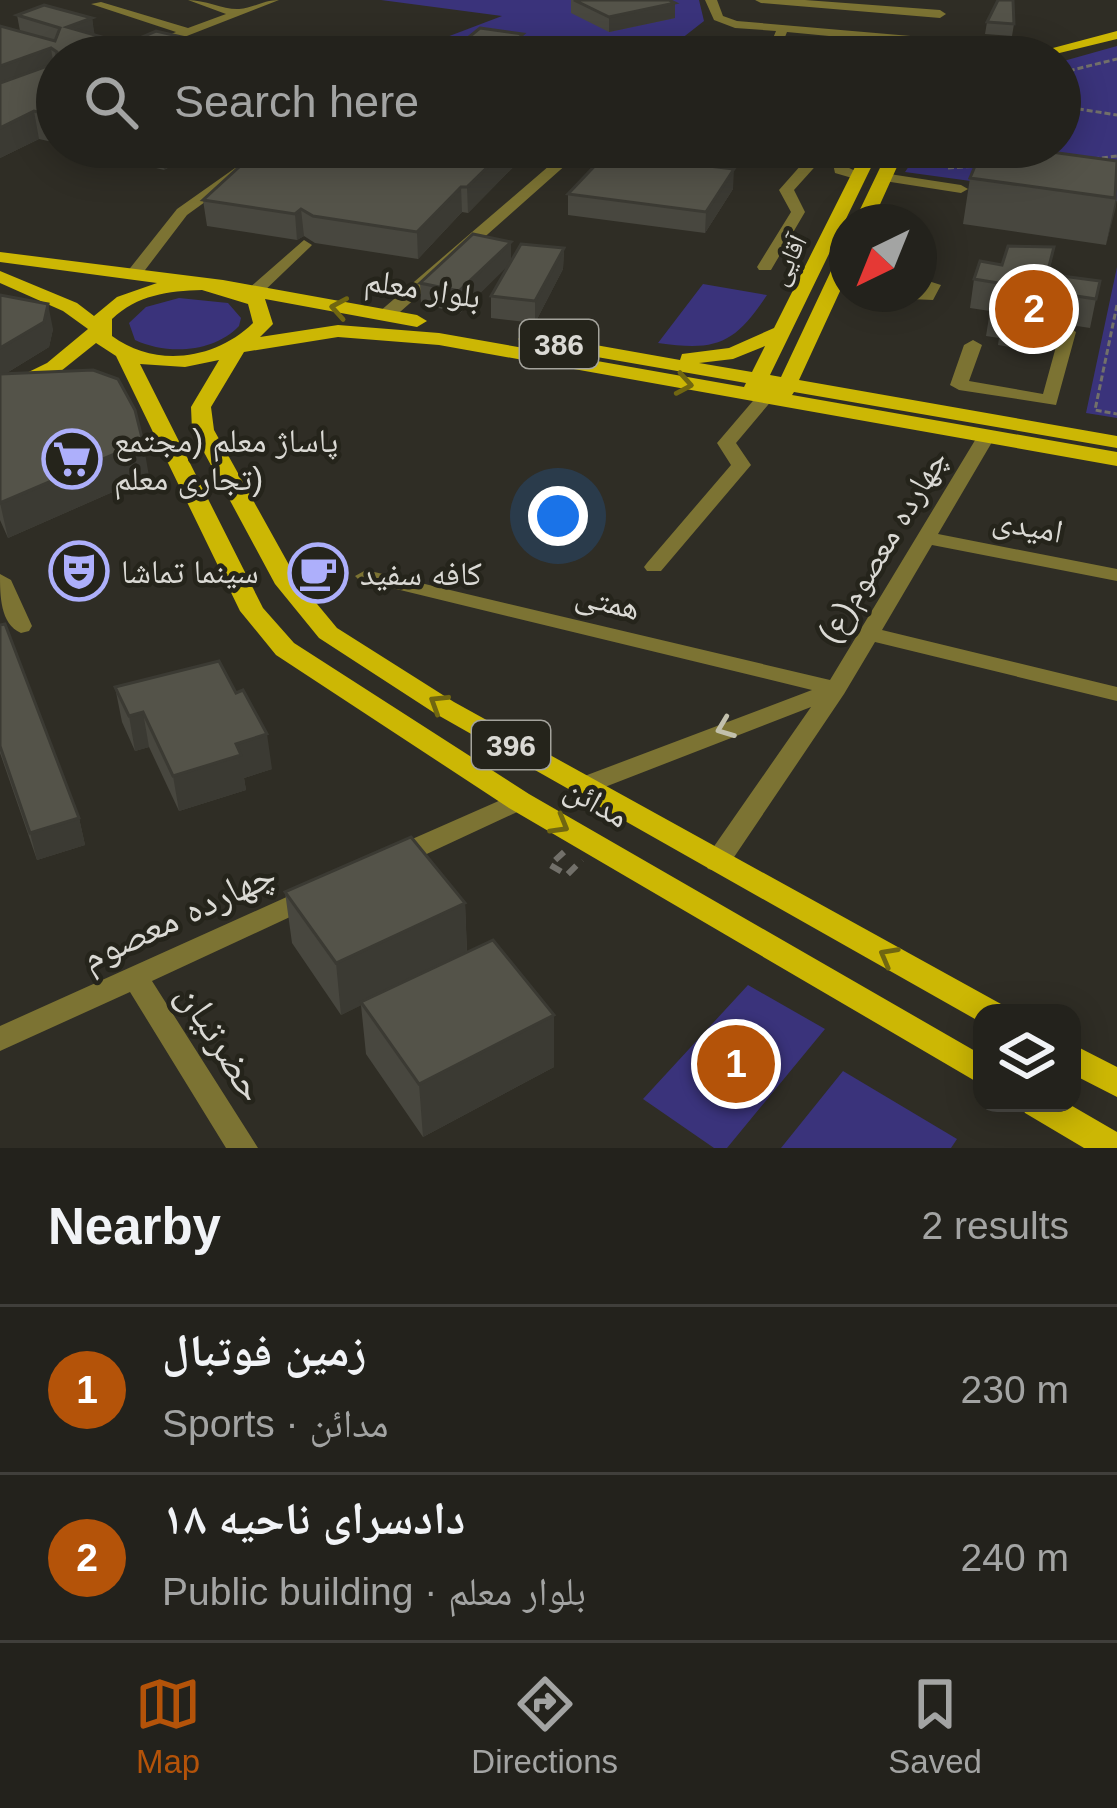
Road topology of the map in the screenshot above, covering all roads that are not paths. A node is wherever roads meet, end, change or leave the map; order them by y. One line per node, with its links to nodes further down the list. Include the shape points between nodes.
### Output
1 (194, 0): 7 (street)
2 (273, 0): 7 (street)
3 (711, 0): 8 (street, via 718,18)
4 (761, 0): 6 (street)
5 (97, 4): 9 (street)
6 (941, 7)
7 (238, 13): 9 (street)
8 (783, 28): 11 (street); 12 (street)
9 (188, 32): 10 (street)
10 (177, 36)
11 (780, 36)
12 (833, 36)
13 (1117, 37): 14 (main road)
14 (1081, 46)
15 (244, 168): 28 (street, via 182,212)
16 (555, 168): 33 (street)
17 (806, 168): 27 (street, via 786,190 798,212)
18 (840, 168): 21 (street)
19 (863, 168): 21 (main road, آقایی)
20 (888, 168): 22 (main road)
21 (859, 176): 35 (main road, آقایی)
22 (883, 177): 23 (street); 24 (main road)
23 (964, 183)
24 (871, 204)
25 (304, 245): 31 (street)
26 (2, 264): 28 (main road, بلوار معلم / 386); 29 (main road); 29 (main road, via 82,280 62,289)
27 (765, 266)
28 (133, 274): 30 (main road, بلوار معلم / 386)
29 (21, 283): 34 (main road)
30 (223, 286): 31 (main road, بلوار معلم / 386); 34 (main road, via 141,292 111,308); 38 (main road, مدائن, via 264,311 254,336)
31 (254, 292): 33 (main road, بلوار معلم / 386, one-way to 31)
32 (829, 305): 40 (main road, آقایی)
33 (386, 316): 39 (main road, بلوار معلم / 386)
34 (99, 328): 41 (main road, مدائن); 45 (main road, via 45,374)
35 (784, 331): 39 (main road, via 734,353); 44 (main road, آقایی)
36 (1068, 332): 46 (street, via 1050,401)
37 (974, 345): 46 (street, via 959,385)
38 (237, 346): 41 (main road, بلوار معلم); 44 (main road, بلوار معلم / 386, one-way to 44, via 367,332); 60 (main road, مدائن / 396, one-way to 38, via 328,633 300,603 203,430 201,406)
39 (651, 358): 44 (main road, بلوار معلم / 386)
40 (798, 363): 43 (main road); 44 (main road, آقایی)
41 (123, 371): 61 (main road, مدائن / 396, via 148,398 252,611 285,650)
42 (73, 382): 45 (main road)
43 (829, 391): 44 (main road, بلوار معلم / 386); 47 (main road, بلوار معلم / 386)
44 (768, 392): 48 (main road, بلوار معلم / 386); 52 (street, via 727,442 741,465)
45 (0, 395)
46 (1040, 399): 47 (street)
47 (1034, 427): 49 (main road, بلوار معلم / 386)
48 (986, 437): 50 (main road, بلوار معلم / 386); 51 (street, چهارده معصوم(ع))
49 (1117, 442)
50 (1117, 459)
51 (926, 538): 53 (street, امیدی); 57 (street, چهارده معصوم(ع))
52 (654, 567)
53 (1117, 575)
54 (366, 576): 58 (street, همتی)
55 (0, 580): 56 (street)
56 (21, 626)
57 (869, 634): 58 (street, چهارده معصوم(ع)); 59 (street)
58 (836, 689): 60 (street, چهارده معصوم(ع), one-way to 60); 62 (street, چهارده معصوم(ع))
59 (1117, 694)
60 (583, 786): 62 (main road, مدائن / 396)
61 (519, 801): 63 (street); 69 (main road, مدائن / 396, one-way to 69)
62 (717, 862): 66 (main road, مدائن / 396, one-way to 62)
63 (370, 870)
64 (327, 889): 65 (street, چهارده معصوم)
65 (135, 977): 67 (street, چهارده معصوم); 72 (street, حضرتیان)
66 (974, 1004)
67 (0, 1039)
68 (1081, 1063): 70 (main road)
69 (973, 1066)
70 (1117, 1083)
71 (1052, 1112): 73 (main road)
72 (243, 1148)
73 (1114, 1148)

